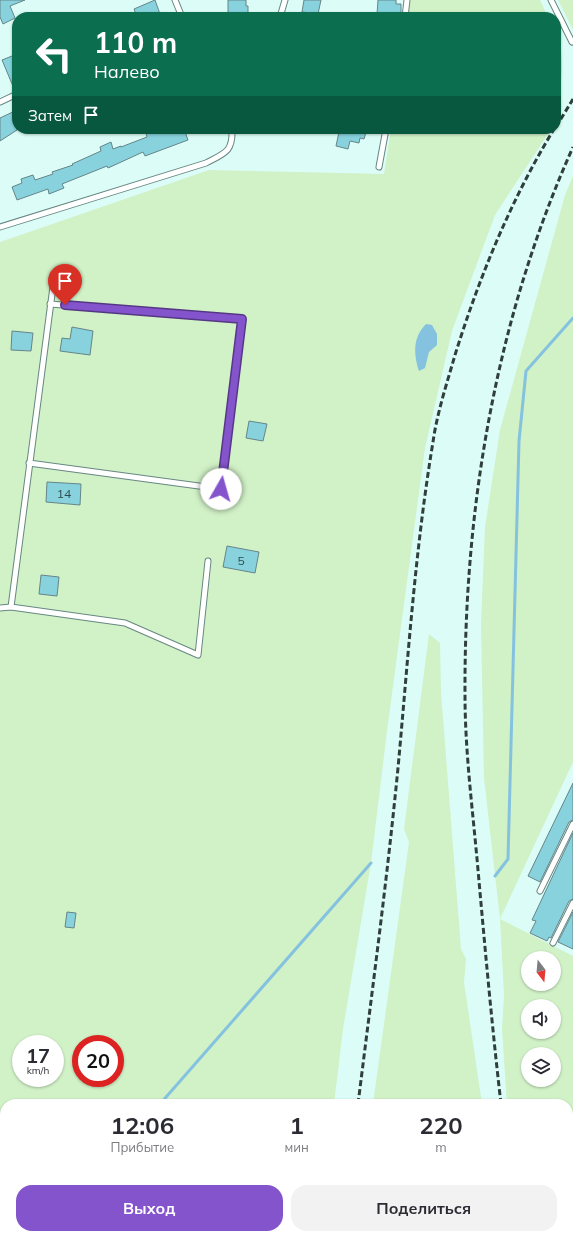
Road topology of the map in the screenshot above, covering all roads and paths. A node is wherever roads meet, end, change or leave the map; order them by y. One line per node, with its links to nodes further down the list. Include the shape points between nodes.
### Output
1 (174, 0): 5 (lane)
2 (285, 0): 6 (lane)
3 (407, 0): 7 (lane)
4 (551, 0): 8 (lane)
5 (180, 12)
6 (281, 12)
7 (406, 12)
8 (557, 12)
9 (561, 20): 10 (lane)
10 (572, 42)
11 (12, 96): 12 (lane)
12 (0, 102)
13 (232, 134): 16 (lane, via 232,143 224,153 206,163)
14 (385, 134): 15 (lane)
15 (379, 167)
16 (0, 227)
17 (54, 279): 18 (lane)
18 (50, 304): 19 (lane); 19 (lane, via 242,319 221,489)
19 (29, 463): 21 (lane)
20 (208, 561): 21 (lane, via 198,655 125,622)
21 (11, 607): 22 (lane)
22 (0, 608)
23 (573, 824): 24 (lane)
24 (540, 891)
25 (573, 903): 26 (lane)
26 (553, 943)

